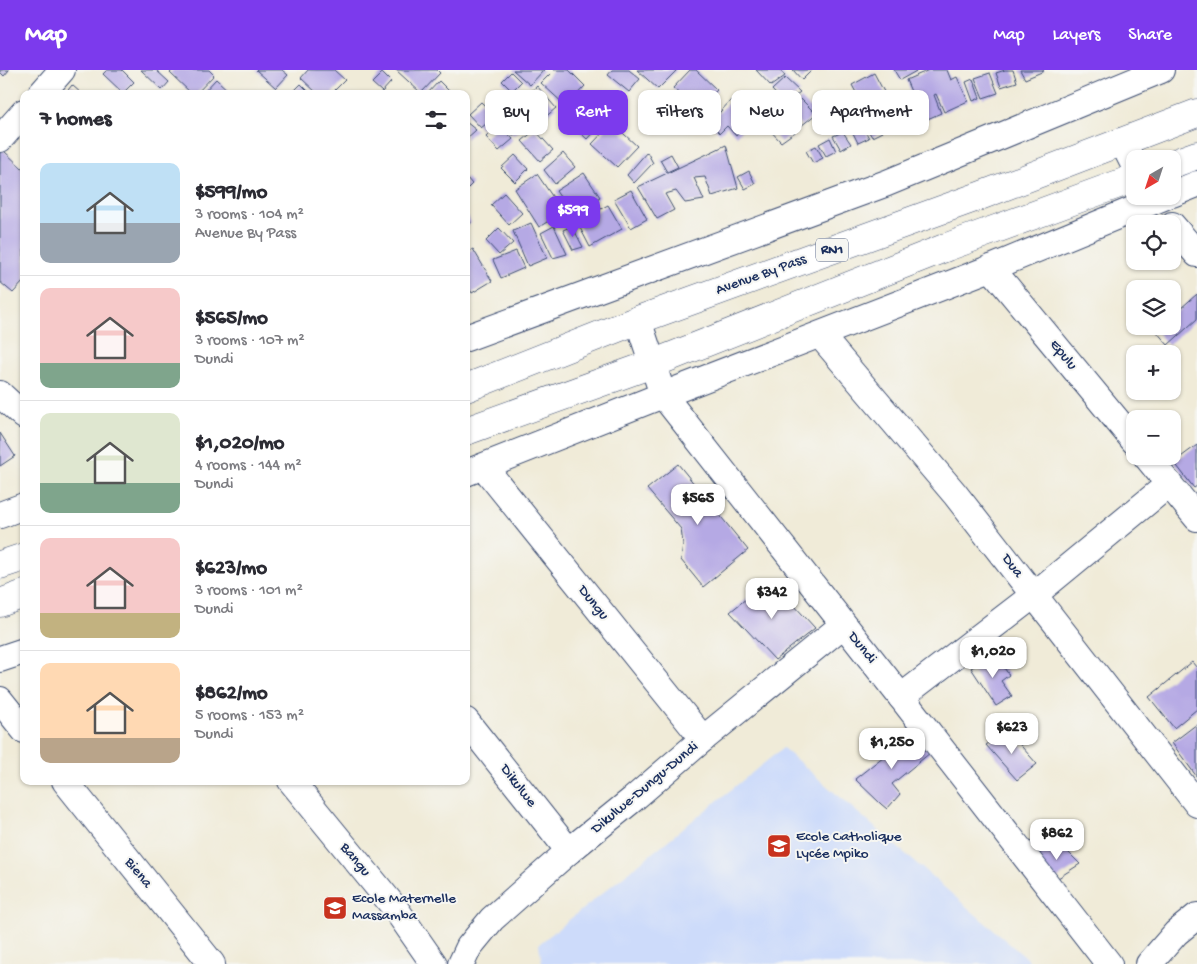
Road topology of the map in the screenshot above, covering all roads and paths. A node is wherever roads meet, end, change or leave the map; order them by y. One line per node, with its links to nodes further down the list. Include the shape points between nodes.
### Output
1 (62, 70): 3 (street)
2 (1161, 70): 20 (street, via 887,184)
3 (44, 90)
4 (1197, 112): 7 (highway, Avenue By Pass / RN1)
5 (20, 116): 6 (street)
6 (0, 139)
7 (1122, 141): 8 (street); 18 (highway, Avenue By Pass / RN1, via 968,201)
8 (1126, 150)
9 (1197, 155): 10 (highway)
10 (1181, 161)
11 (1126, 181): 21 (highway, via 947,247)
12 (1197, 184): 13 (street)
13 (1181, 190)
14 (1141, 205): 17 (street)
15 (1181, 235): 16 (street)
16 (1197, 254)
17 (991, 268): 19 (street); 27 (street, Epulu)
18 (638, 320): 21 (street, Dundi); 22 (highway, Avenue By Pass / RN1)
19 (820, 335): 24 (street); 36 (street, Dua, via 955,494)
20 (470, 337)
21 (652, 364): 24 (street, Dundi); 26 (highway)
22 (470, 386)
23 (0, 394): 25 (street)
24 (663, 395): 29 (street); 39 (street, Dundi)
25 (20, 412)
26 (470, 430)
27 (1126, 431)
28 (1153, 465): 30 (street)
29 (475, 470): 46 (street, Dungu)
30 (1169, 484): 33 (street); 36 (street)
31 (20, 508): 32 (street)
32 (0, 515)
33 (1197, 518)
34 (20, 558): 35 (highway)
35 (0, 565)
36 (1034, 595): 42 (street); 49 (street, Dua)
37 (20, 596): 38 (highway)
38 (0, 603)
39 (843, 625): 42 (street, Dundi); 46 (street, Dikulwe-Dungu-Dundi)
40 (20, 652): 41 (street)
41 (0, 659)
42 (901, 697): 55 (street, Dundi)
43 (0, 700): 44 (street)
44 (20, 725)
45 (470, 727): 50 (street, Dikulwe)
46 (703, 739): 50 (street, Dikulwe-Dungu-Dundi)
47 (68, 785): 52 (street, Biena)
48 (294, 785): 53 (street, Bangu, via 395,908)
49 (1197, 804)
50 (569, 851): 54 (street, Dikulwe-Dungu-Dundi, via 492,919 469,947)
51 (1197, 916): 56 (street)
52 (212, 964)
53 (434, 964)
54 (461, 964)
55 (1109, 964)
56 (1148, 964)

